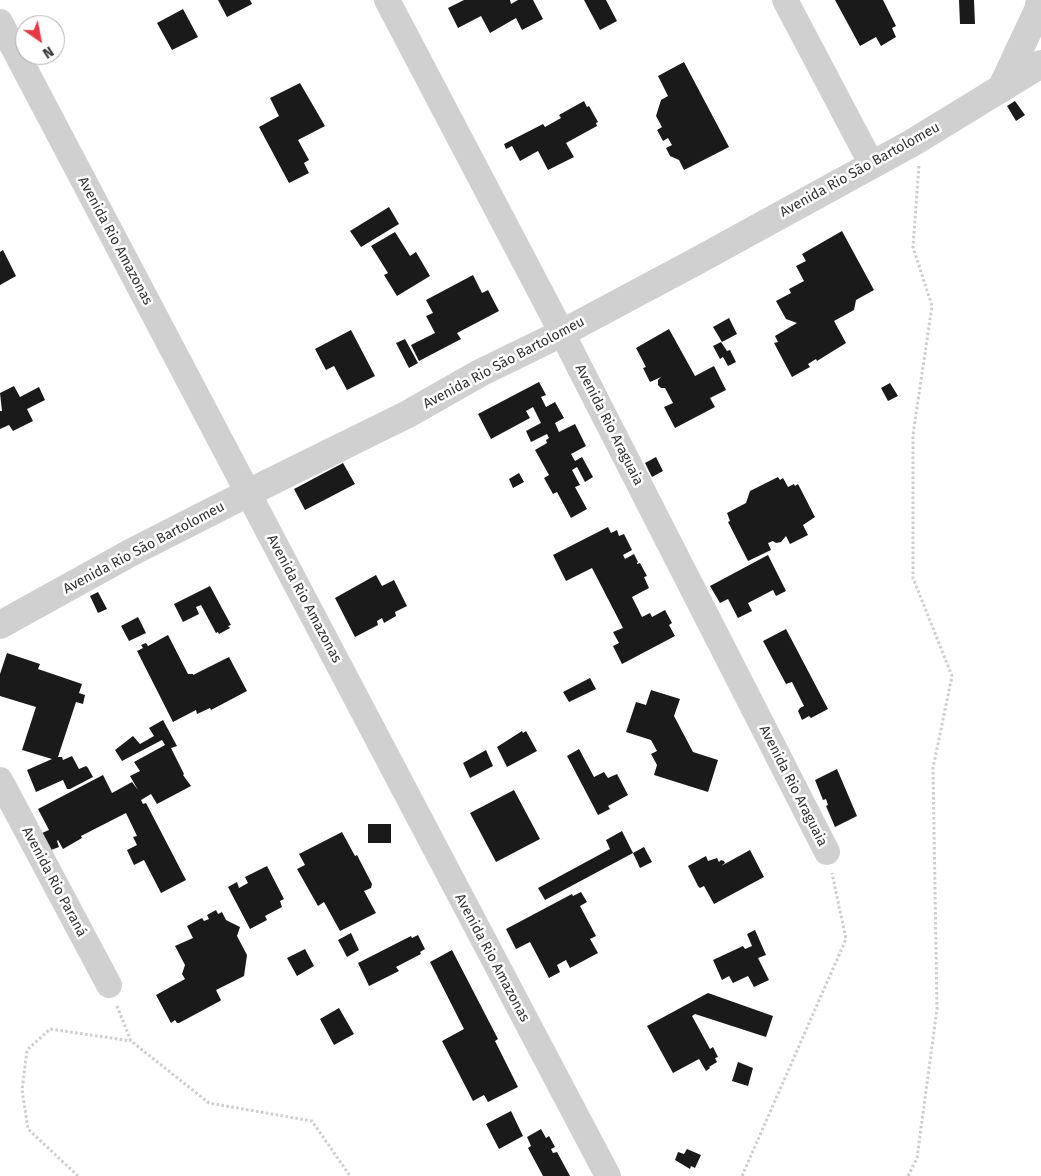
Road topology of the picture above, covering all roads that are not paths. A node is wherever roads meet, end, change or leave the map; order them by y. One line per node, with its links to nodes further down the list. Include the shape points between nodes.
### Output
1 (387, 0): 8 (street, Avenida Rio Araguaia)
2 (785, 0): 7 (street)
3 (1040, 8): 6 (street)
4 (0, 22): 9 (street, Avenida Rio Amazonas)
5 (1041, 64): 6 (street, Avenida Rio São Bartolomeu)
6 (1001, 89): 7 (street, Avenida Rio São Bartolomeu)
7 (872, 165): 8 (street, Avenida Rio São Bartolomeu)
8 (562, 333): 9 (street, Avenida Rio São Bartolomeu); 12 (street, Avenida Rio Araguaia)
9 (248, 493): 10 (street, Avenida Rio São Bartolomeu); 14 (street, Avenida Rio Amazonas)
10 (0, 625)
11 (0, 780): 13 (street, Avenida Rio Paraná)
12 (827, 852)
13 (109, 985)
14 (608, 1176)

